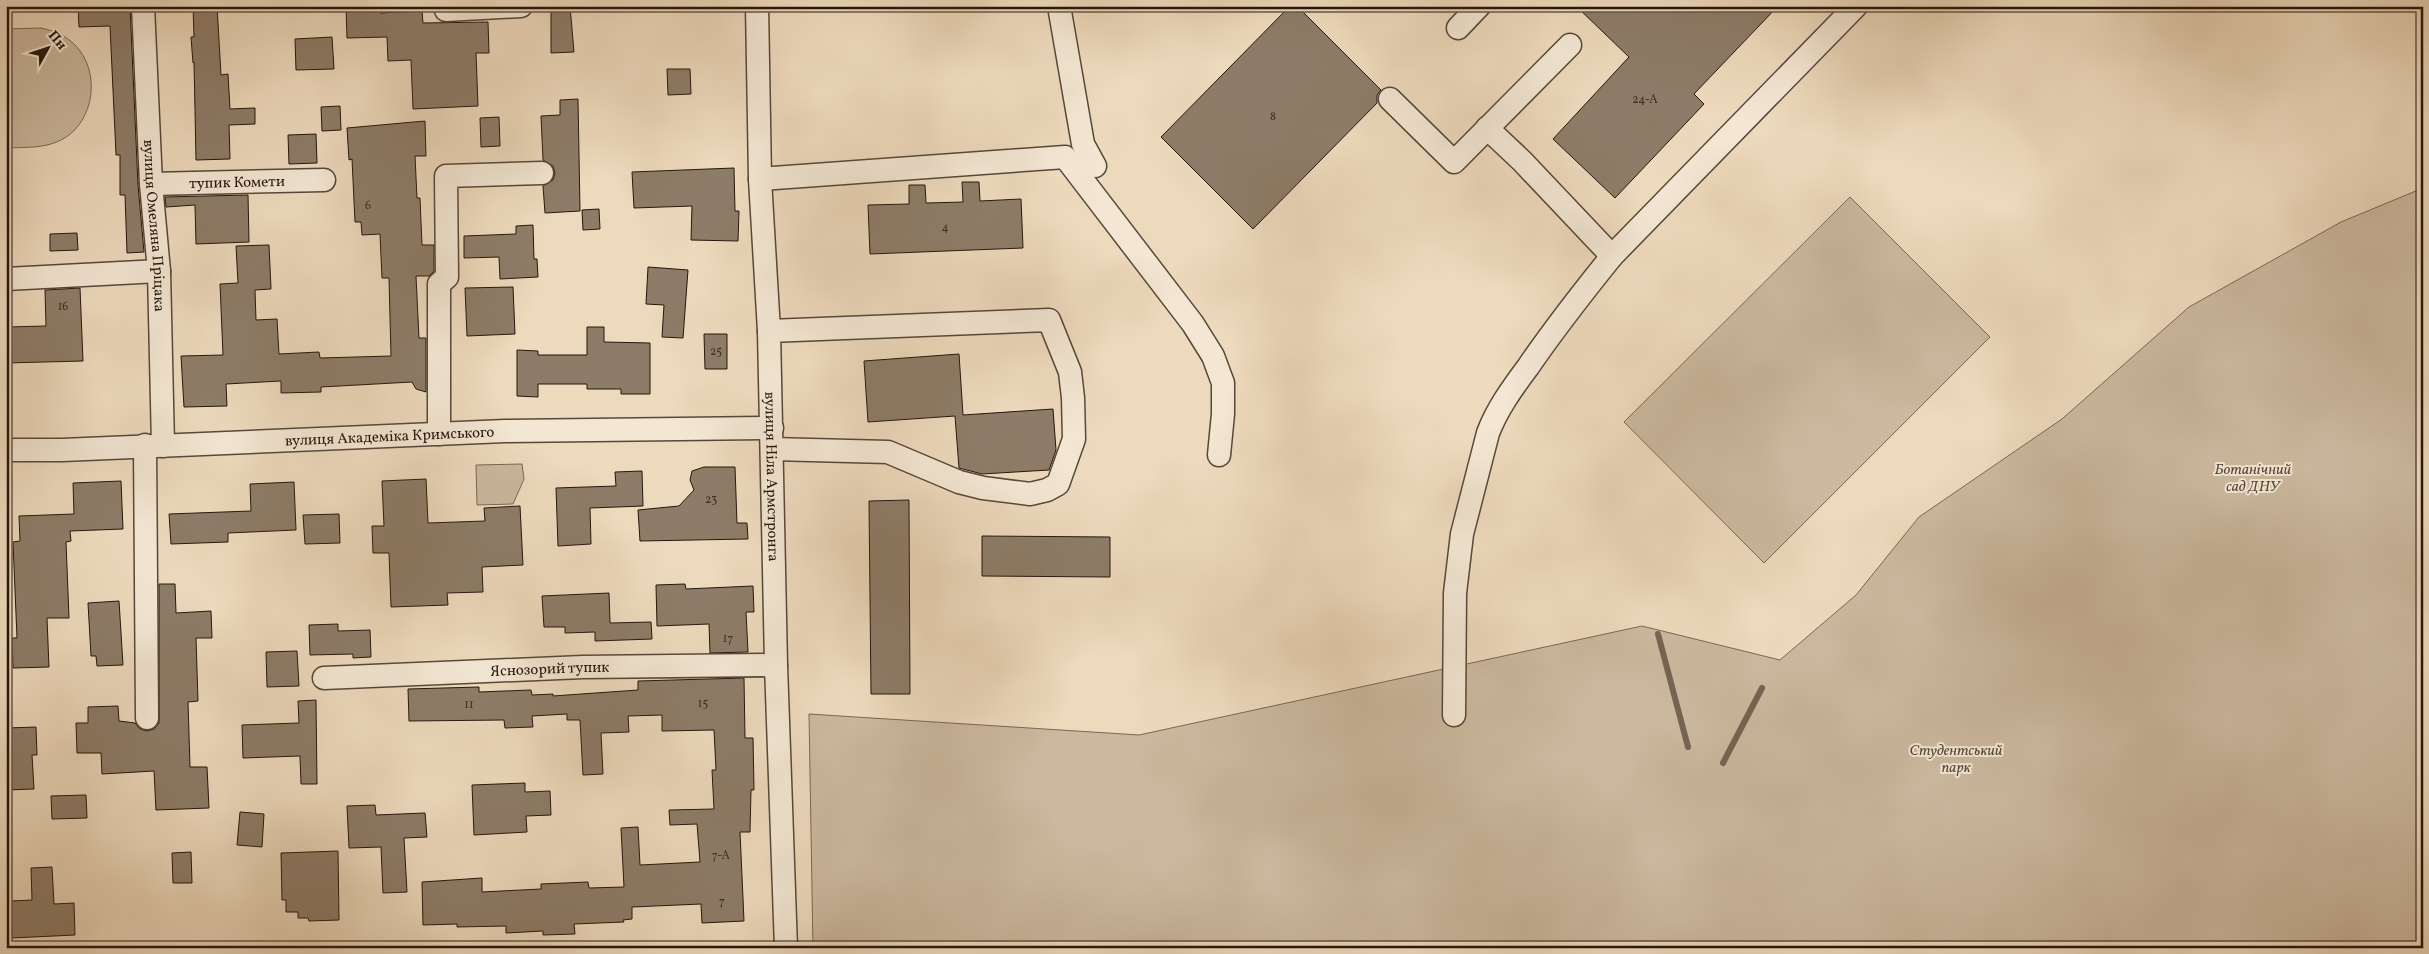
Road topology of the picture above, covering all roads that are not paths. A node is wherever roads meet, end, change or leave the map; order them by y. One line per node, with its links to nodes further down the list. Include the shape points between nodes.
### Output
1 (143, 6): 16 (street, вулиця Омеляна Пріцака)
2 (521, 6): 7 (street)
3 (757, 6): 14 (street, вулиця Ніла Армстронга)
4 (1059, 6): 12 (street, via 1083,144)
5 (1479, 6): 8 (street)
6 (1856, 6): 17 (street)
7 (446, 10)
8 (1458, 28)
9 (1570, 45): 11 (street)
10 (1390, 99): 11 (street, via 1454,162)
11 (1487, 128): 17 (street)
12 (1095, 166)
13 (542, 173): 21 (street, via 446,176 447,277 439,284)
14 (760, 179): 20 (street, вулиця Ніла Армстронга); 25 (street, via 1065,157 1193,324 1213,356 1223,383)
15 (324, 180): 16 (street, тупик Комети)
16 (151, 184): 18 (street, вулиця Омеляна Пріцака)
17 (1612, 256): 28 (street, via 1564,315 1493,419 1488,433 1462,534 1455,593)
18 (159, 271): 19 (street); 23 (street, вулиця Омеляна Пріцака)
19 (6, 279)
20 (769, 331): 22 (street, вулиця Ніла Армстронга); 22 (street, вулиця Академіка Кримського, via 1049,320 1070,372 1074,440 1058,484 1030,494 959,482 888,452)
21 (439, 434): 22 (street, вулиця Академіка Кримського); 23 (street, вулиця Академіка Кримського)
22 (772, 438): 26 (street, вулиця Ніла Армстронга)
23 (154, 446): 24 (street, вулиця Академіка Кримського); 29 (street, вулиця Омеляна Пріцака)
24 (6, 450)
25 (1219, 454)
26 (776, 665): 27 (street, Яснозорий тупик, via 583,667); 30 (street, вулиця Ніла Армстронга)
27 (324, 678)
28 (1454, 715)
29 (147, 718)
30 (786, 948)

